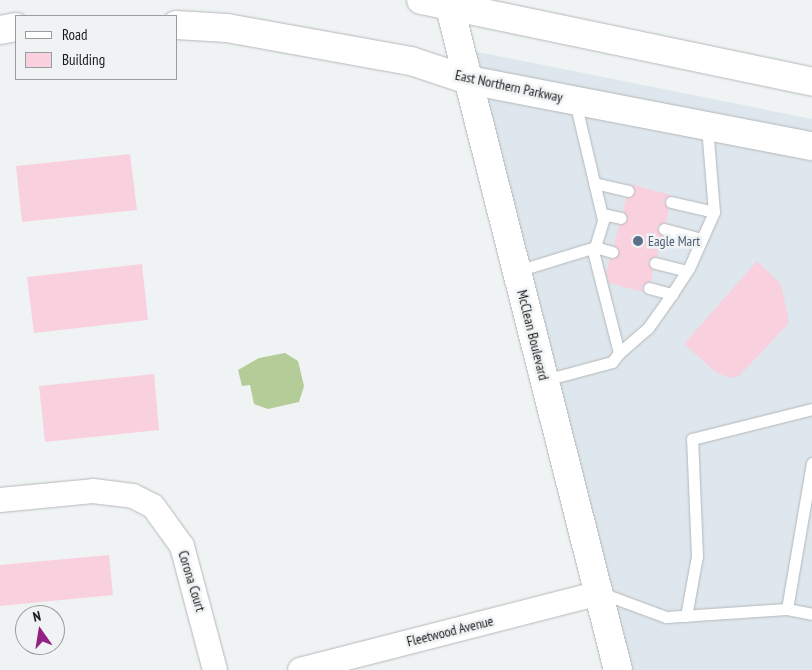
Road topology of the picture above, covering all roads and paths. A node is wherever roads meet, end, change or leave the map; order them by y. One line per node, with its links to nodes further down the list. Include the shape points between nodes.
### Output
1 (420, 0): 2 (main road)
2 (449, 3): 6 (main road, McClean Boulevard); 7 (main road)
3 (178, 25): 6 (main road, East Northern Parkway, via 227,28 411,62)
4 (15, 27): 5 (main road)
5 (0, 30)
6 (468, 80): 8 (main road, East Northern Parkway); 22 (main road, McClean Boulevard)
7 (812, 82)
8 (574, 99): 9 (main road, East Northern Parkway); 11 (lane)
9 (707, 124): 10 (main road, East Northern Parkway); 14 (lane)
10 (812, 146)
11 (594, 183): 12 (lane); 15 (lane)
12 (628, 191)
13 (671, 202): 14 (lane)
14 (714, 212): 18 (lane)
15 (602, 214): 16 (lane); 19 (lane)
16 (621, 218)
17 (664, 229): 18 (lane)
18 (702, 240): 23 (lane)
19 (594, 249): 20 (lane); 22 (lane); 26 (lane)
20 (612, 252)
21 (655, 263): 23 (lane)
22 (517, 271): 27 (main road, McClean Boulevard)
23 (687, 271): 25 (lane)
24 (649, 288): 25 (lane)
25 (672, 294): 26 (lane, via 648,328)
26 (619, 353): 27 (lane, via 612,362)
27 (545, 380): 31 (main road, McClean Boulevard)
28 (812, 409): 34 (lane, via 692,439 697,556)
29 (812, 463): 32 (lane)
30 (0, 500): 35 (street, Corona Court, via 94,491 133,496 153,506 182,546)
31 (599, 593): 34 (lane, via 666,617); 36 (street, Fleetwood Avenue); 37 (main road, McClean Boulevard)
32 (787, 609): 33 (lane); 34 (lane)
33 (812, 614)
34 (686, 616)
35 (215, 670)
36 (300, 670)
37 (618, 670)

